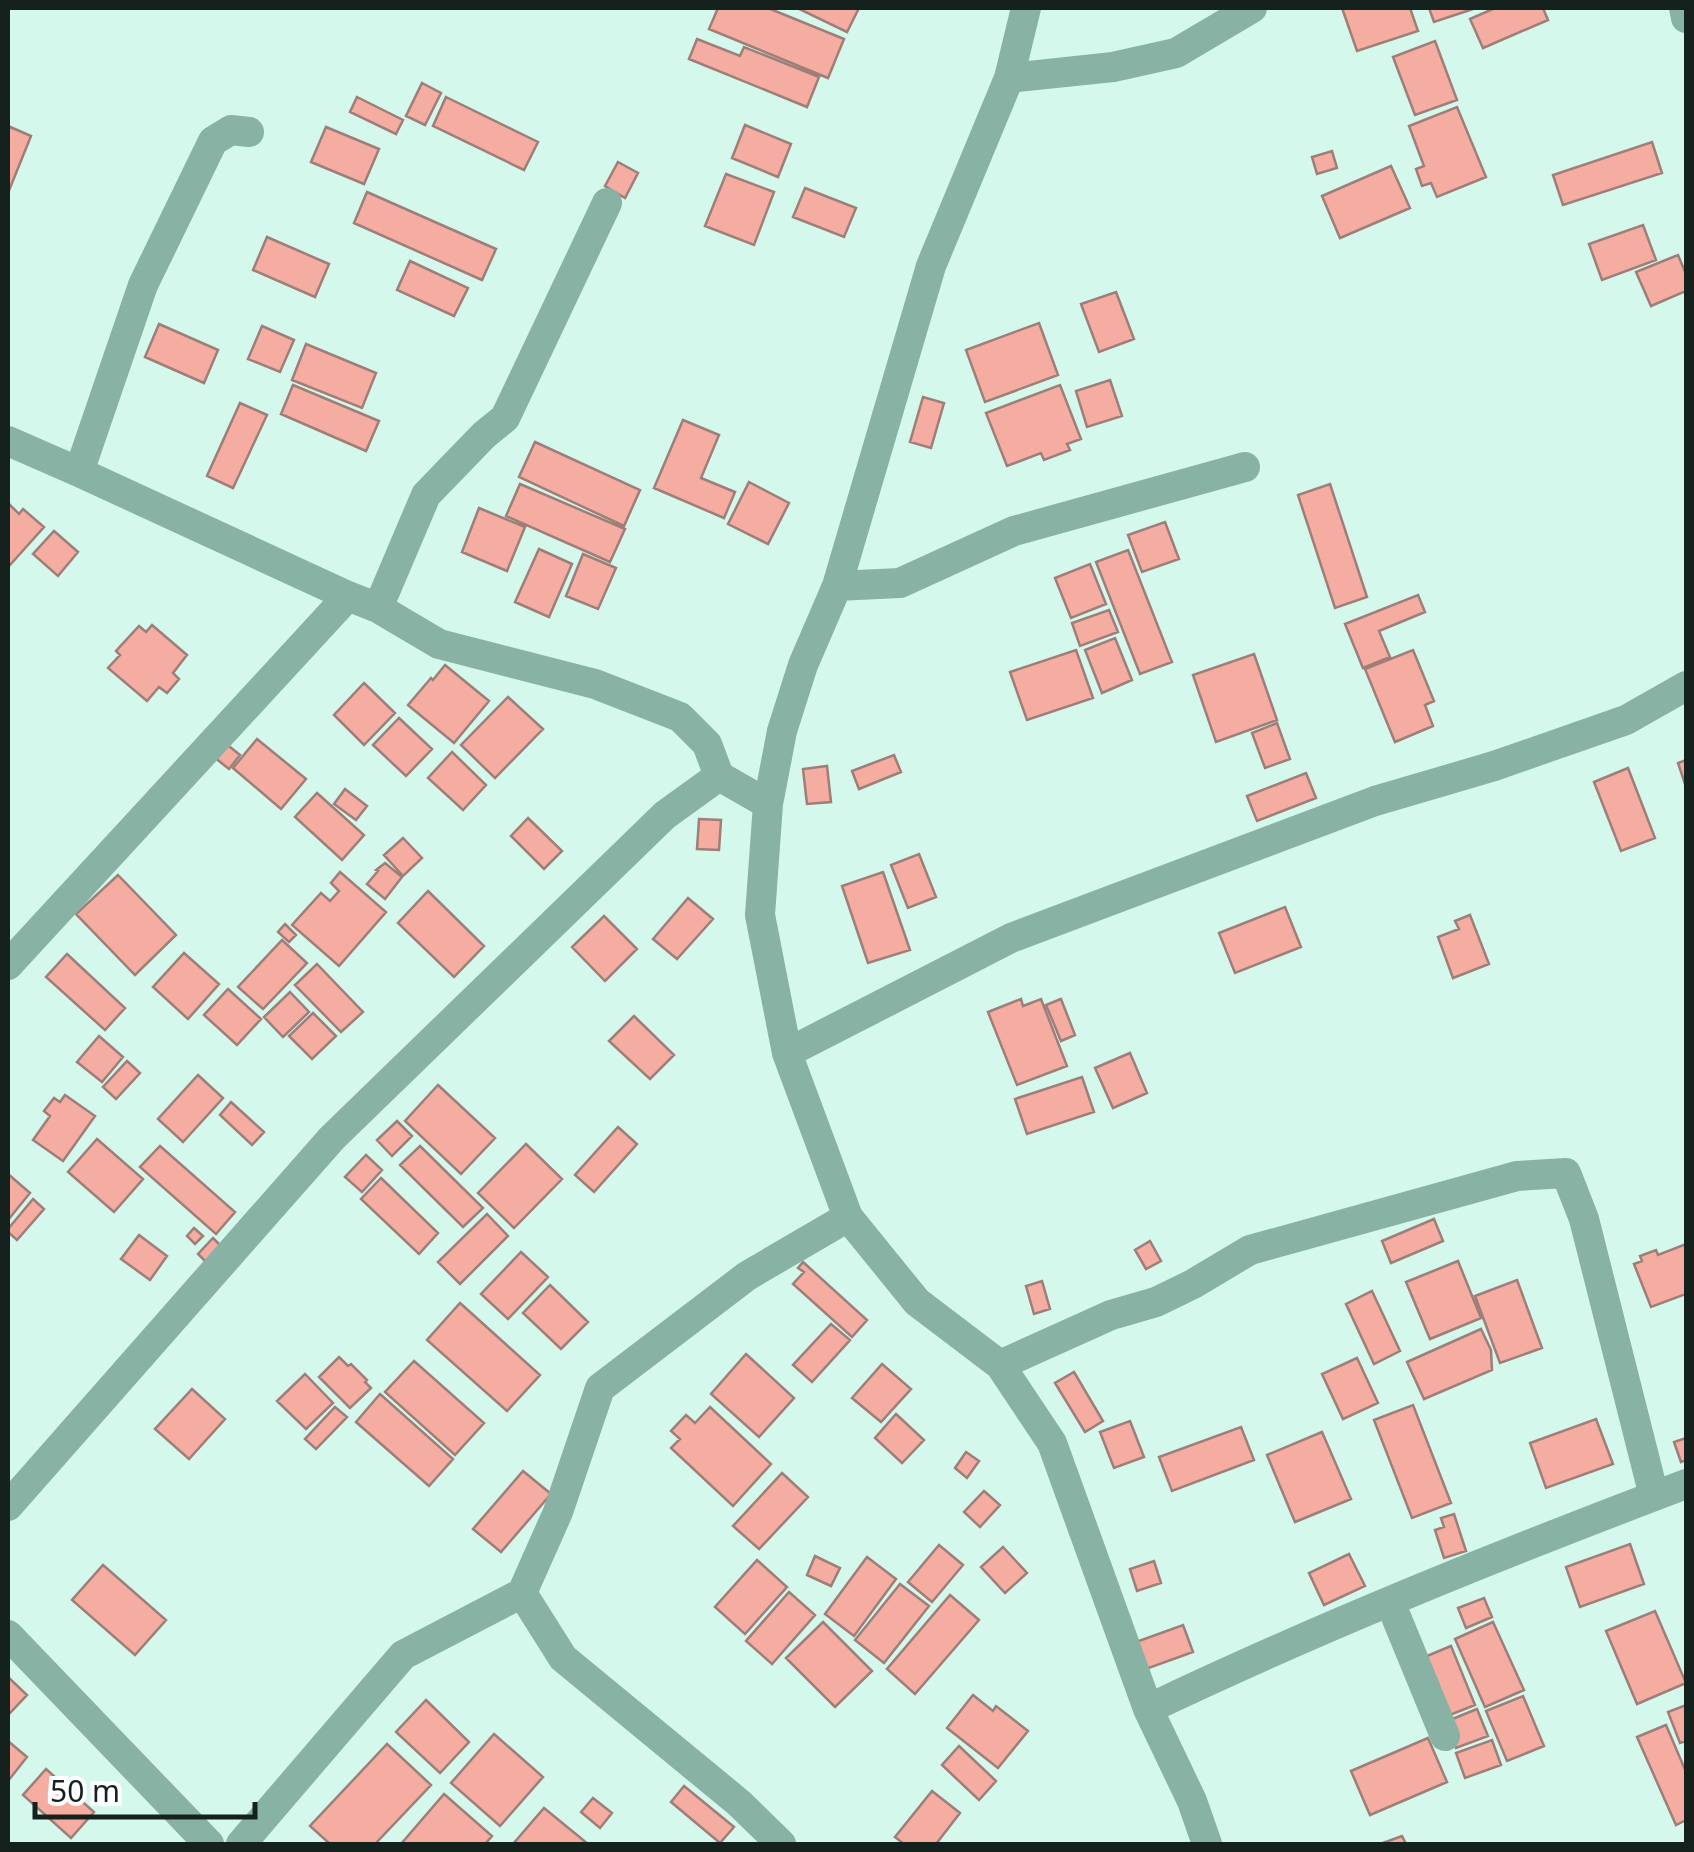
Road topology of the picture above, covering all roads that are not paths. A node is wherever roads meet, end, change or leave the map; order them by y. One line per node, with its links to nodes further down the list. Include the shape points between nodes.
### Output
1 (1026, 8): 5 (street)
2 (1252, 8): 5 (street, via 1176,52)
3 (1684, 8): 4 (street)
4 (1686, 18)
5 (1009, 78): 11 (street, via 931,266)
6 (249, 132): 10 (street, via 230,130 214,141 143,285)
7 (607, 203): 13 (street, via 505,418 426,495)
8 (8, 441): 10 (street)
9 (1245, 467): 11 (street, via 1014,530 900,583)
10 (79, 472): 12 (street)
11 (838, 586): 16 (street, via 803,664)
12 (348, 596): 13 (street); 17 (street)
13 (378, 608): 15 (street, via 439,644 595,684 680,717 707,744)
14 (1686, 686): 18 (street, via 1626,720 1375,801 1011,938)
15 (719, 776): 16 (street); 23 (street, via 665,815 332,1138)
16 (768, 804): 18 (street, via 760,914)
17 (8, 965)
18 (787, 1053): 19 (street)
19 (848, 1218): 20 (street, via 917,1302); 24 (street, via 747,1276 600,1388)
20 (1000, 1365): 22 (street, via 1156,1302 1250,1250 1517,1176 1566,1173 1584,1220); 27 (street, via 1052,1444)
21 (1686, 1484): 22 (street)
22 (1654, 1496): 25 (street)
23 (8, 1506)
24 (522, 1593): 30 (street, via 403,1655); 31 (street, via 564,1658)
25 (1390, 1602): 27 (street); 28 (street)
26 (8, 1635): 29 (street)
27 (1148, 1709): 32 (street)
28 (1445, 1736)
29 (209, 1844)
30 (240, 1844)
31 (781, 1844)
32 (1207, 1844)

